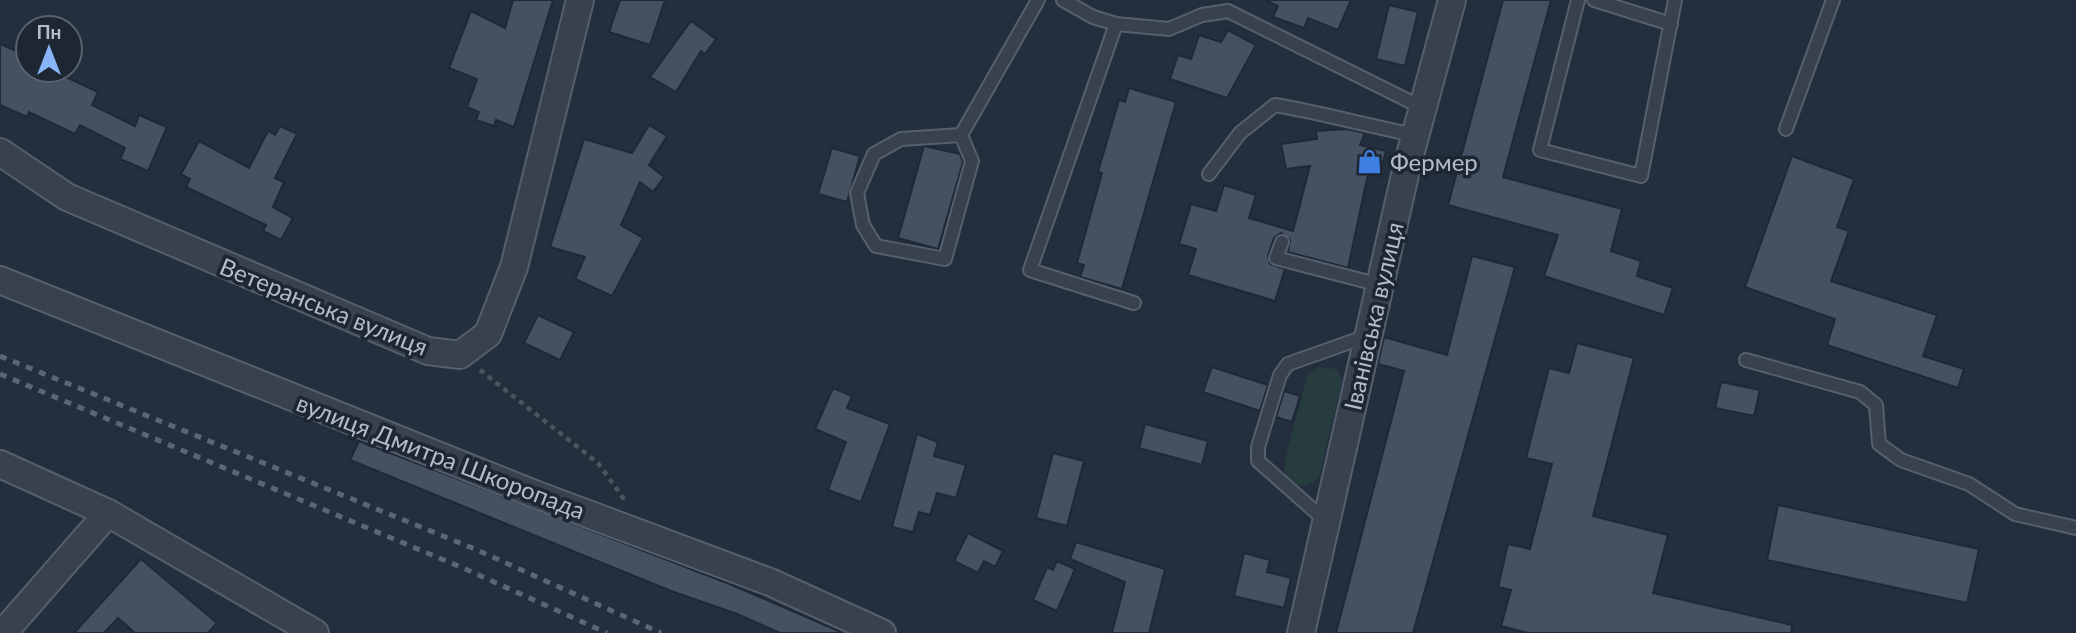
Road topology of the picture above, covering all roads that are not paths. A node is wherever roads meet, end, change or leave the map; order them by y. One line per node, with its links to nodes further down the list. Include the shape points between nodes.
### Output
1 (580, 0): 15 (street, Ветеранська вулиця, via 514,267 488,334 460,355 428,351 189,251 67,197)
2 (1038, 0): 13 (lane)
3 (1063, 0): 9 (lane)
4 (1452, 0): 11 (street, Іванівська вулиця)
5 (1578, 0): 10 (lane, via 1540,150 1641,176)
6 (1594, 0): 10 (lane)
7 (1675, 0): 10 (lane)
8 (1833, 0): 12 (lane)
9 (1116, 24): 11 (lane, via 1169,29 1202,15 1228,11); 20 (lane, via 1030,270)
10 (1671, 24)
11 (1423, 108): 14 (street, Іванівська вулиця)
12 (1786, 129)
13 (961, 135): 13 (lane, via 901,139 874,154 857,193 863,225 876,246 945,259 972,160)
14 (1415, 135): 16 (lane, via 1275,106 1240,133); 19 (street, Іванівська вулиця)
15 (0, 152)
16 (1209, 174)
17 (1282, 242): 19 (lane, via 1276,258)
18 (0, 280): 29 (street, вулиця Дмитра Шкоропада, via 232,375 770,582)
19 (1380, 285): 21 (street, Іванівська вулиця)
20 (1134, 303)
21 (1368, 336): 25 (street, Іванівська вулиця); 25 (lane, via 1288,364 1280,375 1258,447 1258,461 1267,471)
22 (1746, 360): 26 (lane, via 1860,391 1876,405 1879,444 1901,460 1969,484 2015,514)
23 (0, 464): 24 (street)
24 (108, 513): 27 (street); 28 (street)
25 (1326, 521): 30 (street, Іванівська вулиця)
26 (2076, 528)
27 (3, 633)
28 (315, 633)
29 (882, 633)
30 (1301, 633)

